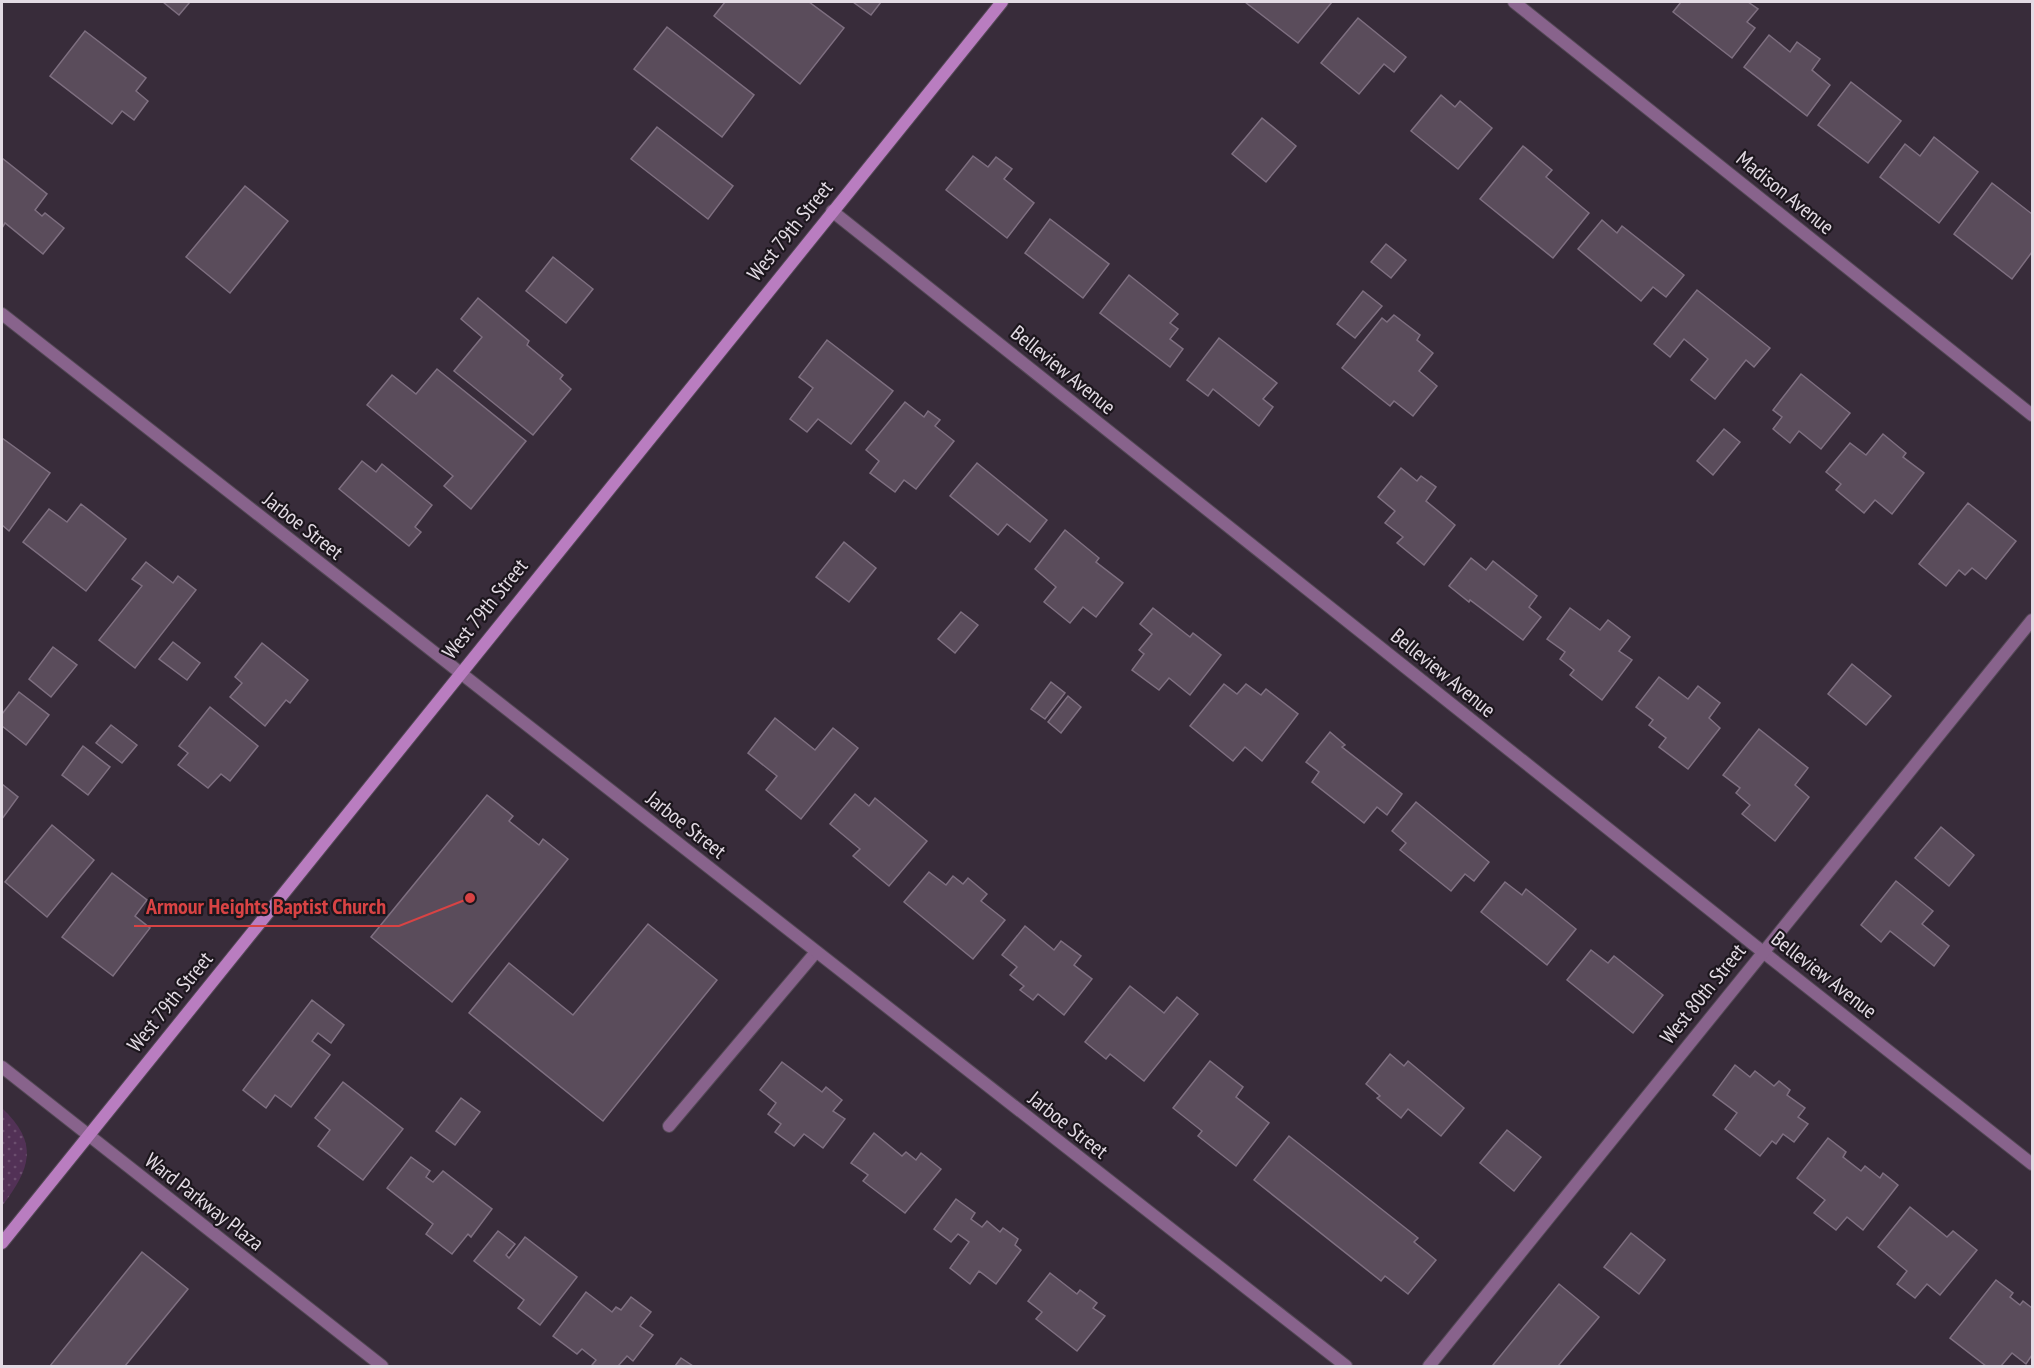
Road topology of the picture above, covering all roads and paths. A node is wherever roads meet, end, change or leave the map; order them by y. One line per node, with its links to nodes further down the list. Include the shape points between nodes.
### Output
1 (1002, 2): 3 (street, West 79th Street)
2 (1514, 2): 5 (street, Madison Avenue)
3 (831, 211): 7 (street, West 79th Street); 9 (street, Belleview Avenue)
4 (2, 314): 7 (street, Jarboe Street)
5 (2032, 415)
6 (2032, 620): 9 (street, West 80th Street)
7 (459, 673): 8 (street, Jarboe Street); 12 (street, West 79th Street)
8 (816, 952): 11 (street); 16 (street, Jarboe Street)
9 (1762, 952): 13 (street, Belleview Avenue); 17 (street, West 80th Street)
10 (2, 1067): 12 (street, Ward Parkway Plaza)
11 (669, 1126)
12 (88, 1136): 14 (street, West 79th Street); 15 (street, Ward Parkway Plaza)
13 (2032, 1164)
14 (2, 1243)
15 (382, 1366)
16 (1346, 1366)
17 (1429, 1366)

